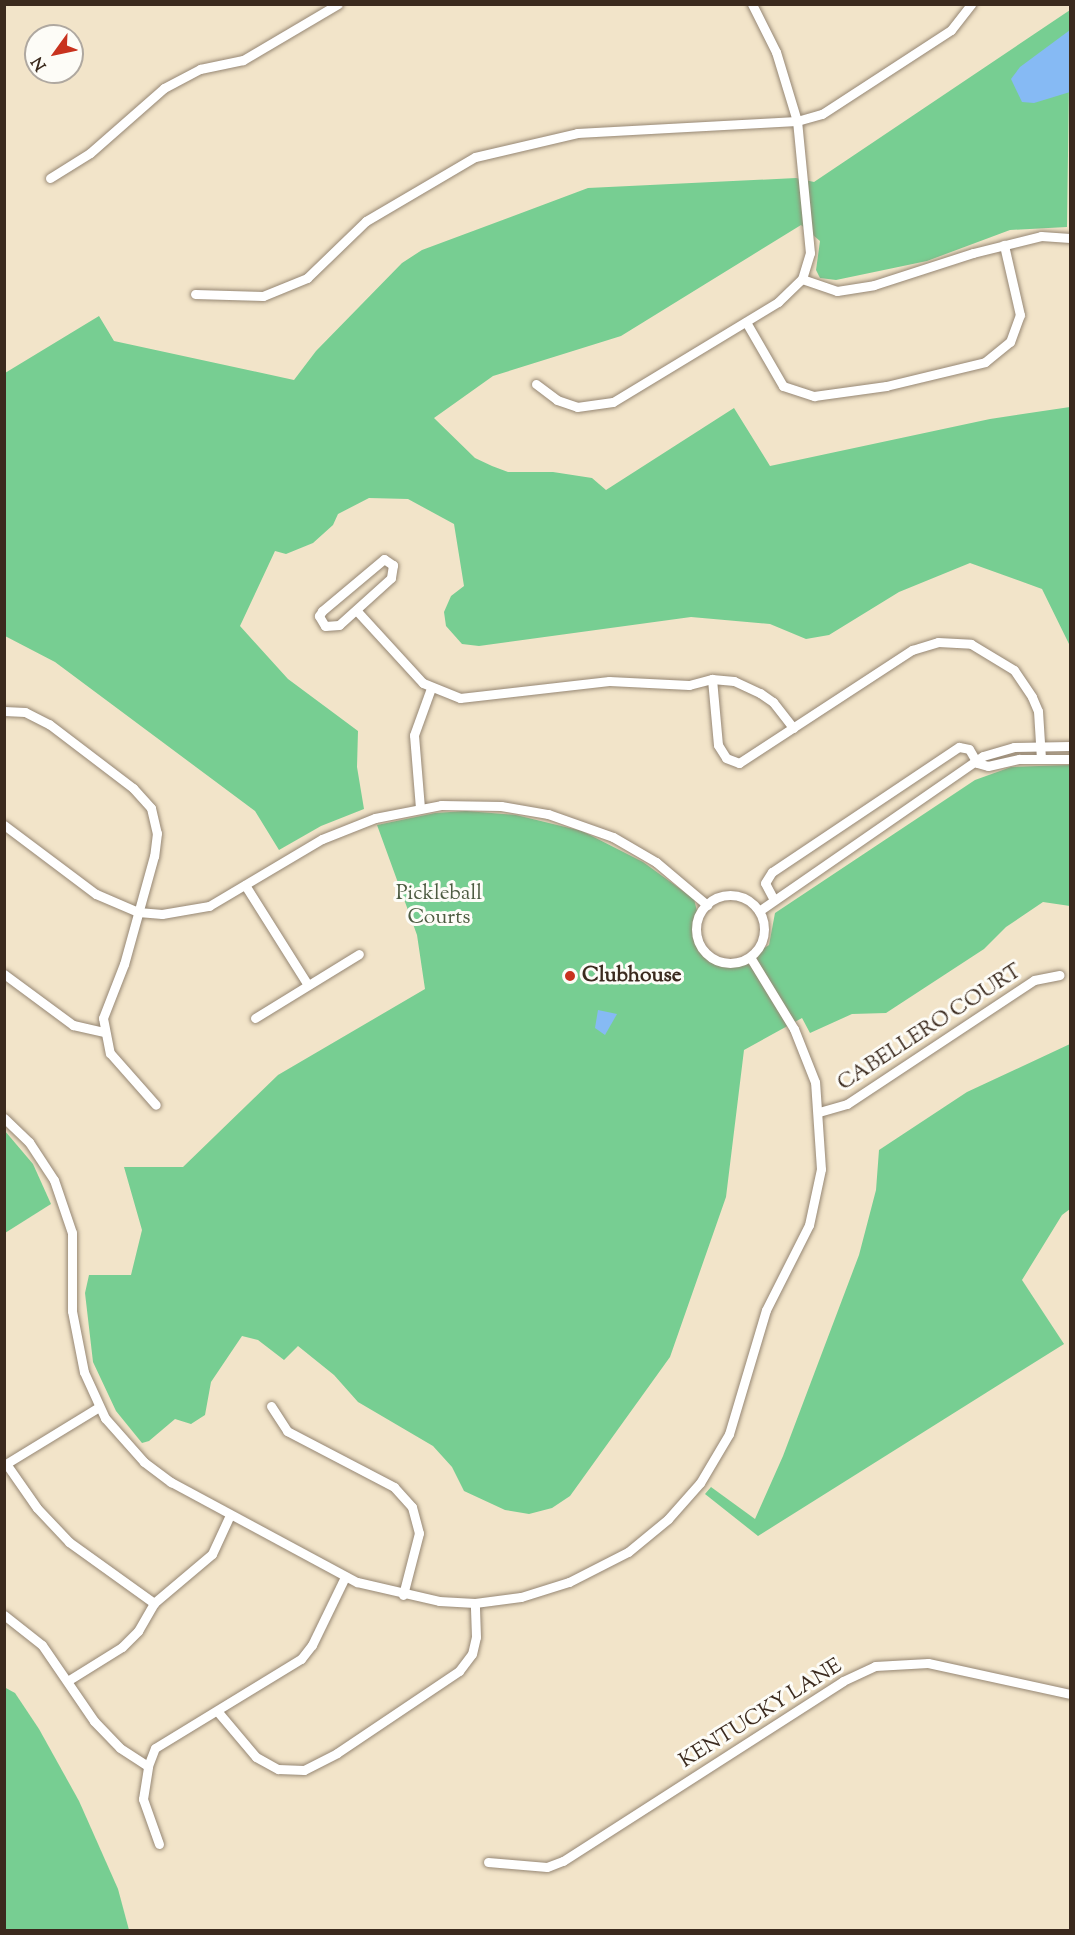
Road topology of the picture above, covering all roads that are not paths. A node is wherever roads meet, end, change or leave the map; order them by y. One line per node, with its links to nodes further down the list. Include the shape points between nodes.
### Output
1 (338, 4): 5 (street, via 243,60 200,69 164,88 90,153)
2 (752, 4): 4 (street, via 776,52)
3 (971, 4): 4 (street, via 951,30 822,114)
4 (797, 121): 8 (street, via 810,253); 9 (street, via 577,134 475,157 366,221 307,278 263,296)
5 (50, 178)
6 (1071, 238): 7 (street, via 1041,236)
7 (1004, 245): 8 (street, via 874,285 837,291); 10 (street, via 1020,315 1010,342 985,362 886,386 814,396 783,386)
8 (802, 279): 10 (street, via 787,295)
9 (195, 294)
10 (746, 322): 11 (street, via 602,406 565,404)
11 (536, 384)
12 (356, 610): 12 (street, via 394,574 389,561 380,560 359,578 322,611 321,621 334,628); 14 (street)
13 (712, 679): 14 (street, via 689,685 609,681 469,699); 16 (street, via 734,681 760,693 773,702); 16 (street, via 718,744 726,758 739,763 746,760)
14 (431, 688): 22 (street, via 414,735)
15 (4, 711): 28 (street, via 25,712 49,724 134,788 151,808 156,844)
16 (793, 728): 17 (street, via 906,653 924,645 953,641 987,651 1014,670 1038,711)
17 (1041, 746): 18 (street); 19 (street); 21 (street, via 997,750)
18 (1071, 746)
19 (1041, 759): 20 (street); 21 (street, via 988,766)
20 (1071, 759)
21 (978, 763): 25 (street); 25 (street, via 969,749 959,747 791,859 767,877 766,888)
22 (420, 808): 24 (street, via 335,833); 26 (street, via 501,806 569,820 630,846)
23 (4, 825): 28 (street, via 83,885)
24 (245, 885): 28 (street, via 198,909 174,914); 33 (street)
25 (774, 900): 27 (street)
26 (707, 905): 27 (street, via 724,896 734,896); 30 (street, via 697,924 701,946 718,961 729,963)
27 (759, 911): 30 (street, via 762,940)
28 (138, 912): 35 (street, via 124,964 106,1007)
29 (359, 954): 33 (street)
30 (750, 957): 37 (street, via 802,1046 815,1082)
31 (4, 974): 35 (street, via 73,1025)
32 (1060, 975): 37 (street, CABELLERO COURT, via 1034,980 847,1104)
33 (308, 985): 34 (street)
34 (255, 1018)
35 (103, 1032): 36 (street, via 116,1063)
36 (156, 1106)
37 (819, 1112): 46 (street, via 820,1169 814,1209 766,1310 729,1434 706,1475 668,1519 613,1561 534,1594)
38 (4, 1118): 40 (street, via 43,1161 67,1217 74,1251 75,1336)
39 (271, 1406): 44 (street, via 287,1431 394,1487 411,1507 419,1533)
40 (99, 1407): 41 (street); 42 (street, via 121,1439 144,1462)
41 (6, 1465): 45 (street, via 69,1542)
42 (230, 1515): 43 (street); 45 (street, via 212,1554)
43 (345, 1577): 44 (street); 50 (street, via 312,1645 301,1659)
44 (404, 1595): 46 (street)
45 (154, 1603): 48 (street, via 138,1631 122,1647)
46 (476, 1603): 50 (street, via 472,1654 459,1671 337,1754 304,1770 278,1769 256,1757)
47 (4, 1616): 48 (street, via 42,1644)
48 (69, 1680): 51 (street, via 94,1721 120,1748)
49 (1071, 1694): 53 (street, KENTUCKY LANE, via 928,1663 875,1666 843,1681 563,1861 547,1867)
50 (218, 1712): 51 (street, via 155,1748)
51 (148, 1766): 52 (street, via 143,1799)
52 (159, 1844)
53 (488, 1862)

